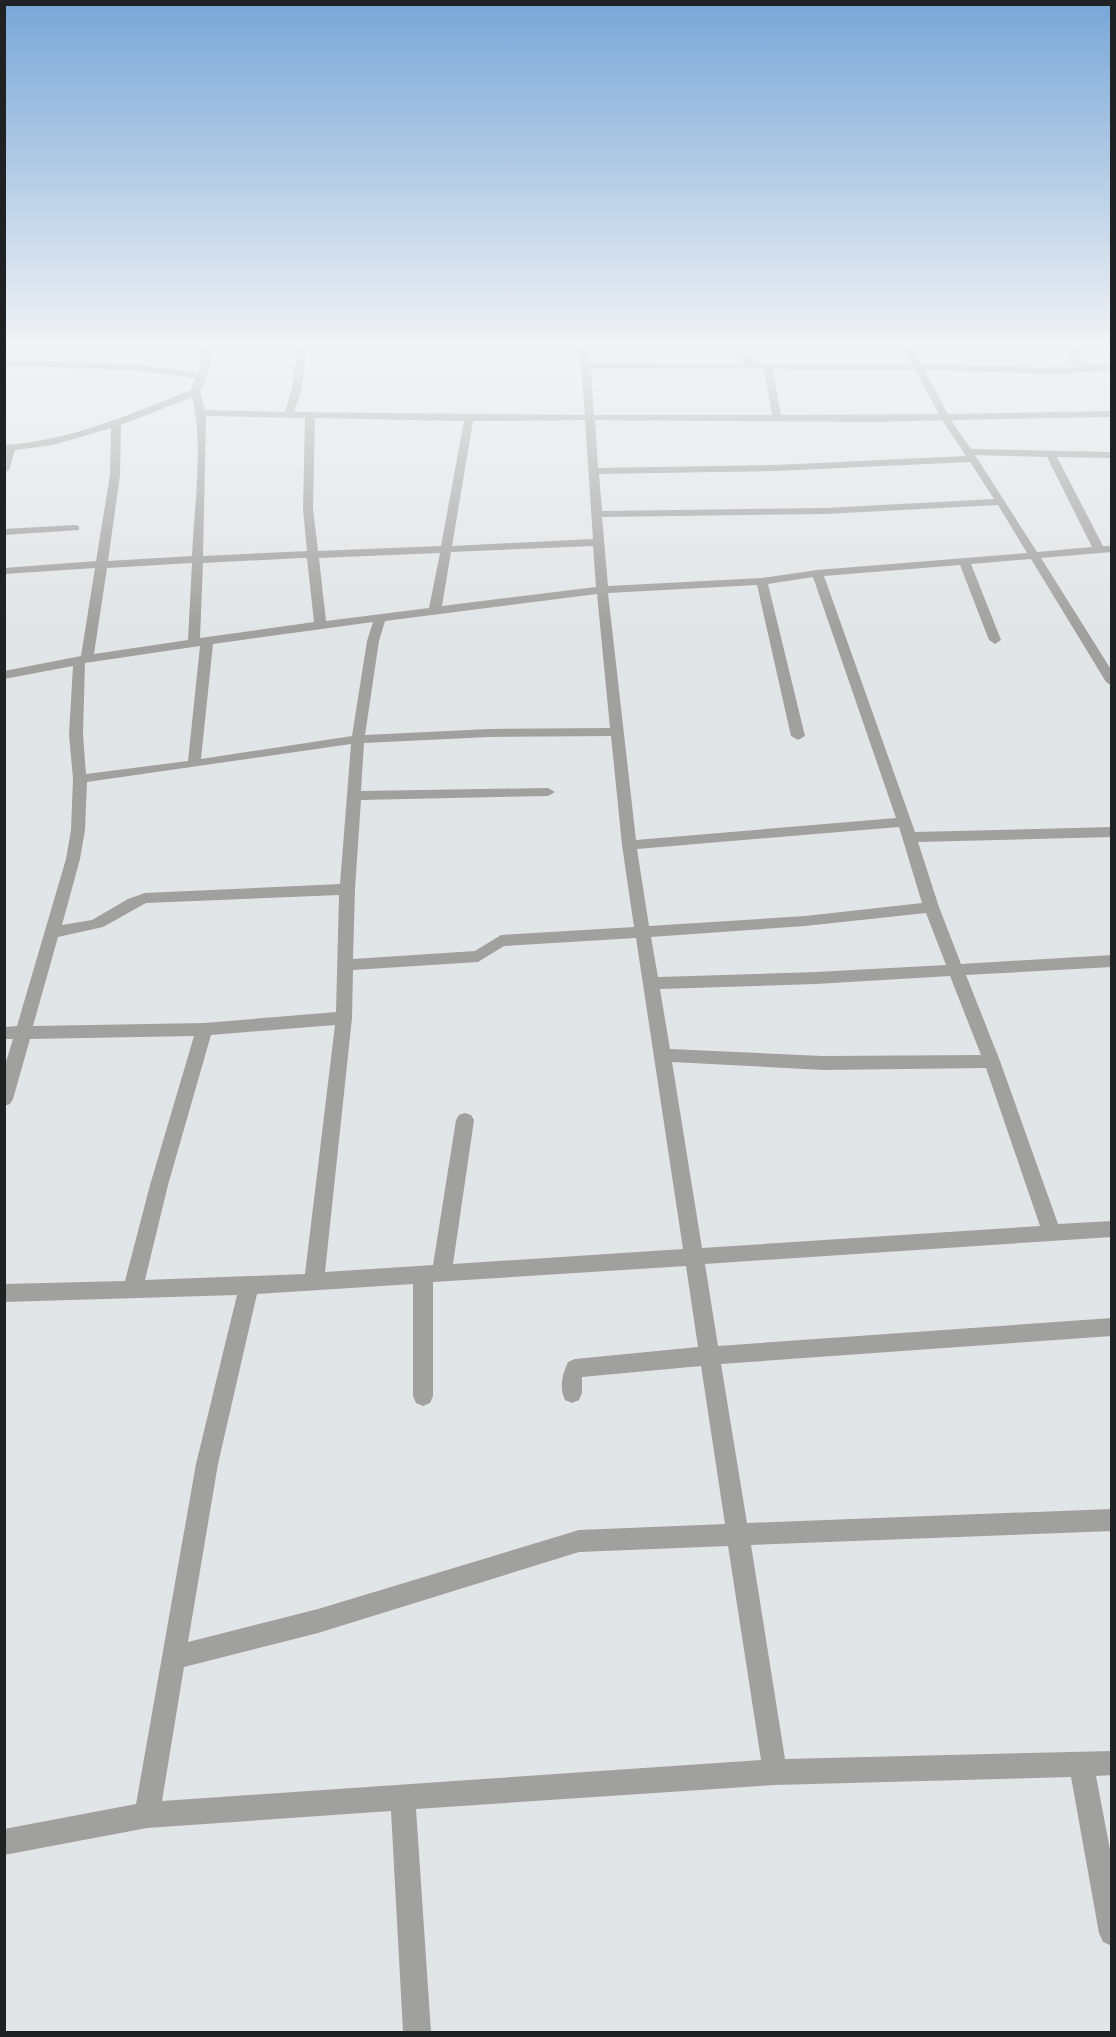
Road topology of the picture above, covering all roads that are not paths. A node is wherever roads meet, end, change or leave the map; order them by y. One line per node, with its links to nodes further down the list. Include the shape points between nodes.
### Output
1 (56, 439): 8 (street)
2 (117, 439): 25 (street, via 115,475)
3 (202, 439): 23 (street)
4 (309, 439): 22 (street, via 308,509)
5 (465, 439): 20 (street)
6 (590, 439): 13 (street)
7 (959, 439): 10 (street)
8 (8, 448): 12 (street)
9 (1050, 453): 10 (street); 11 (street); 19 (street)
10 (970, 455): 13 (street, via 775,468); 14 (street)
11 (1112, 455)
12 (4, 470)
13 (592, 471): 15 (street)
14 (1001, 502): 15 (street, via 825,511); 21 (street)
15 (596, 514): 18 (street)
16 (75, 528): 17 (street)
17 (4, 532)
18 (598, 542): 20 (street); 29 (street)
19 (1105, 549): 21 (street)
20 (446, 550): 22 (street); 30 (street)
21 (1032, 554): 24 (street); 37 (street)
22 (314, 555): 23 (street); 32 (street)
23 (197, 558): 25 (street); 34 (street)
24 (965, 562): 27 (street); 33 (street)
25 (100, 564): 26 (street); 35 (street)
26 (4, 570)
27 (817, 573): 28 (street); 45 (street)
28 (762, 580): 29 (street); 39 (street)
29 (602, 590): 30 (street); 38 (street)
30 (435, 610): 31 (street)
31 (380, 617): 32 (street); 40 (street)
32 (320, 625): 34 (street)
33 (995, 640)
34 (200, 642): 35 (street); 41 (street)
35 (83, 660): 36 (street); 42 (street, via 76,734)
36 (4, 675)
37 (1112, 682)
38 (616, 732): 40 (street); 48 (street)
39 (798, 736)
40 (358, 739): 41 (street); 44 (street)
41 (194, 764): 42 (street)
42 (80, 779): 52 (street, via 75,849)
43 (548, 792): 44 (street)
44 (355, 796): 49 (street)
45 (904, 822): 47 (street); 48 (street)
46 (1112, 832): 47 (street)
47 (909, 837): 50 (street)
48 (629, 845): 51 (street)
49 (347, 890): 52 (street, via 145,898 88,927); 54 (street)
50 (931, 907): 51 (street, via 805,921); 55 (street)
51 (644, 931): 54 (street, via 501,941 478,956); 56 (street)
52 (53, 932): 59 (street)
53 (1112, 961): 55 (street)
54 (346, 965): 57 (street)
55 (956, 971): 56 (street); 62 (street)
56 (651, 983): 61 (street)
57 (344, 1018): 58 (street); 69 (street)
58 (204, 1029): 59 (street); 71 (street)
59 (25, 1031): 60 (street); 63 (street)
60 (4, 1033)
61 (661, 1055): 62 (street, via 823,1063); 67 (street)
62 (992, 1061): 66 (street)
63 (4, 1099)
64 (465, 1120): 68 (street)
65 (1112, 1229): 66 (street)
66 (1051, 1231): 67 (street)
67 (693, 1256): 68 (street); 74 (street)
68 (433, 1272): 69 (street); 76 (street)
69 (314, 1280): 70 (street)
70 (249, 1286): 71 (street); 79 (street, via 207,1464)
71 (133, 1288): 72 (street)
72 (4, 1293)
73 (1112, 1327): 74 (street)
74 (708, 1356): 75 (street, via 574,1369); 78 (street)
75 (572, 1393)
76 (423, 1396)
77 (1112, 1520): 78 (street)
78 (737, 1536): 79 (street, via 579,1541 318,1621); 82 (street)
79 (173, 1658): 84 (street)
80 (1112, 1763): 81 (street)
81 (1081, 1765): 82 (street); 86 (street)
82 (775, 1772): 83 (street)
83 (403, 1798): 84 (street); 87 (street)
84 (147, 1815): 85 (street)
85 (4, 1842)
86 (1112, 1934)
87 (417, 2032)

